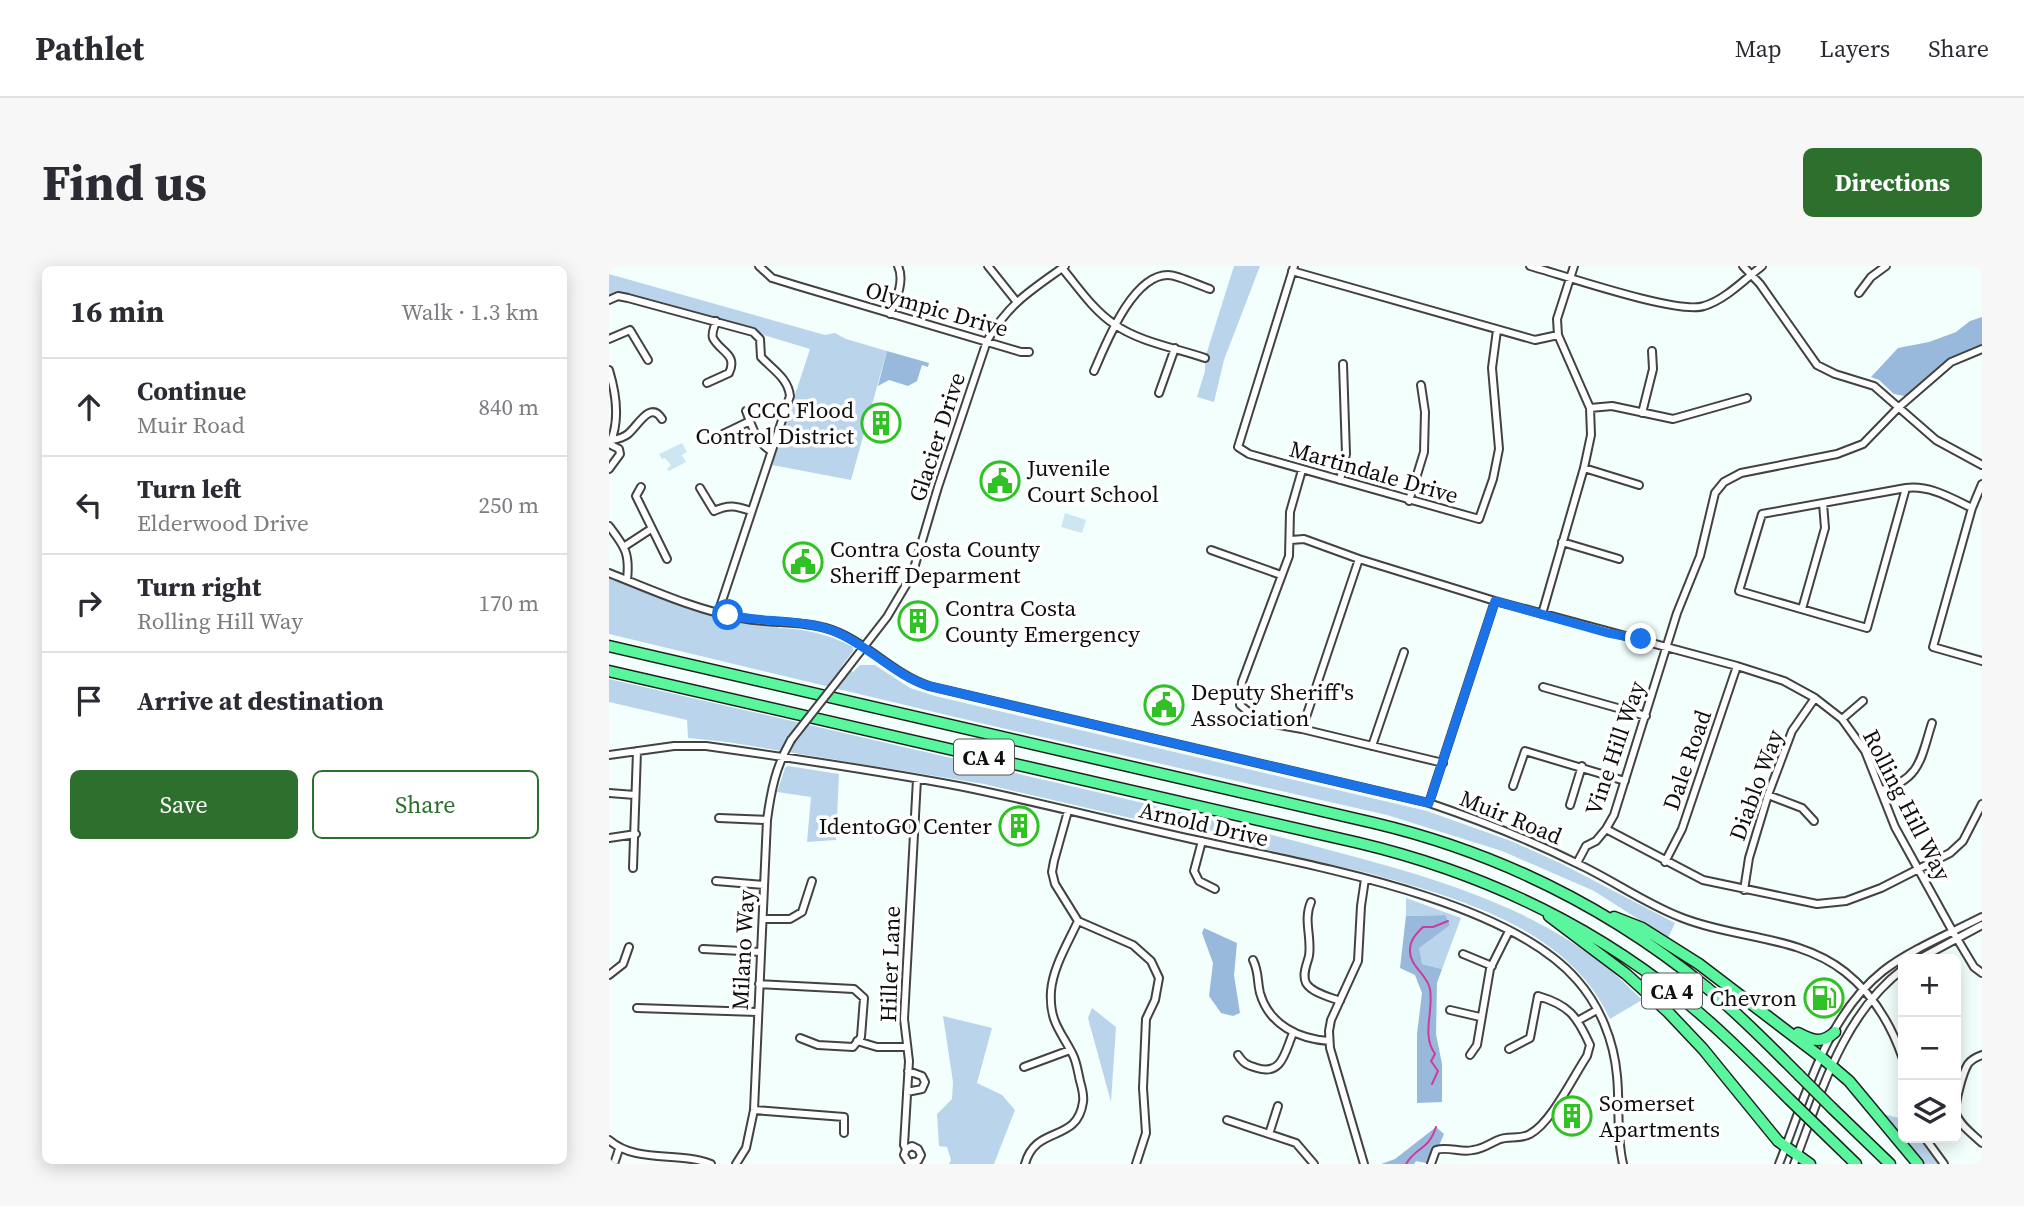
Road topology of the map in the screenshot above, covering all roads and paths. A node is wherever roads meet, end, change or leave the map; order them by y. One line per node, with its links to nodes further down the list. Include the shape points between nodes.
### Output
1 (759, 266): 17 (street, Olympic Drive, via 772,278)
2 (898, 266): 17 (street, via 898,295)
3 (988, 266): 16 (street)
4 (1530, 266): 12 (street)
5 (1574, 266): 12 (street)
6 (1744, 266): 11 (street)
7 (1762, 266): 11 (street)
8 (1886, 266): 14 (street)
9 (1064, 267): 16 (street, Glacier Drive); 19 (street, via 1087,299)
10 (1293, 269): 20 (street); 49 (street, Martindale Drive, via 1238,447)
11 (1751, 274): 12 (street, via 1701,308 1675,307); 37 (street, via 1817,365 1874,386)
12 (1571, 278): 21 (street, via 1557,319)
13 (1210, 289): 19 (street, via 1168,275 1149,281)
14 (1859, 292)
15 (609, 300): 18 (street, via 618,296)
16 (1016, 301): 23 (street, Glacier Drive)
17 (890, 314): 23 (street, Olympic Drive)
18 (716, 321): 33 (street, via 713,339 731,356 732,366 729,373); 45 (street, via 753,332 760,339 761,357 789,390)
19 (1114, 324): 24 (street); 32 (street)
20 (1497, 330): 21 (street, via 1535,340); 56 (street, Martindale Drive, via 1492,368 1499,449 1479,519)
21 (1558, 335): 38 (street)
22 (609, 340): 29 (street, via 630,330)
23 (987, 341): 27 (street, Olympic Drive); 77 (street, Glacier Drive, via 912,575)
24 (1175, 348): 28 (street); 35 (street)
25 (1982, 348): 37 (street, Vine Hill Way, via 1951,362)
26 (1652, 351): 40 (street, via 1653,369)
27 (1029, 352)
28 (1205, 358)
29 (648, 359)
30 (1343, 364): 50 (street, via 1346,454)
31 (609, 370): 44 (street, via 617,426)
32 (1094, 371)
33 (707, 383)
34 (1421, 385): 56 (street, via 1424,452)
35 (1159, 393)
36 (1747, 398): 40 (street, via 1673,419)
37 (1899, 407): 46 (street, via 1936,440); 78 (street, Vine Hill Way, via 1871,438 1852,450 1741,473 1724,482 1715,493 1700,556)
38 (1590, 408): 40 (street, via 1612,406); 47 (street, via 1591,435)
39 (746, 411): 42 (street)
40 (1642, 413)
41 (662, 419): 44 (street, via 659,413 646,414 624,437)
42 (750, 421): 43 (street); 45 (street, via 763,446)
43 (723, 434)
44 (610, 443): 48 (street, via 620,454)
45 (771, 451): 59 (street)
46 (1982, 466)
47 (1584, 468): 52 (street); 63 (street)
48 (609, 469)
49 (1302, 470): 50 (street, Martindale Drive); 62 (street, via 1290,512)
50 (1340, 480): 56 (street, Martindale Drive)
51 (1982, 484): 58 (street)
52 (1639, 485)
53 (641, 487): 61 (street, via 636,496)
54 (700, 488): 59 (street, via 714,511 734,505)
55 (1906, 488): 57 (street); 58 (street, via 1929,489); 73 (street, via 1867,628)
56 (1409, 501)
57 (1823, 503): 73 (street, via 1825,528); 73 (street, via 1762,514 1739,591)
58 (1972, 508): 80 (street, via 1933,647)
59 (751, 511): 74 (street)
60 (609, 526): 64 (street)
61 (651, 529): 64 (street); 66 (street)
62 (1291, 540): 67 (street, Rolling Hill Way, via 1304,539); 70 (street)
63 (1562, 542): 68 (street); 75 (street)
64 (625, 546): 71 (street)
65 (1211, 550): 70 (street)
66 (667, 559)
67 (1359, 559): 72 (street, Rolling Hill Way); 89 (street)
68 (1619, 559)
69 (609, 573): 71 (street, Muir Road)
70 (1282, 575): 89 (street, via 1242,682 1240,705 1261,722)
71 (627, 580): 74 (street, Muir Road)
72 (1495, 601): 75 (street, Rolling Hill Way); 95 (street)
73 (1802, 609)
74 (718, 613): 77 (street, Muir Road, via 818,626)
75 (1542, 614): 78 (street, Rolling Hill Way)
76 (609, 646): 127 (highway, CA 4, via 1400,829 1501,863)
77 (863, 647): 90 (street, Glacier Drive, bridge); 104 (street, Muir Road, via 907,678 929,686)
78 (1666, 647): 81 (street, Rolling Hill Way); 86 (street, Vine Hill Way)
79 (1405, 652): 91 (street)
80 (1982, 661)
81 (1737, 666): 84 (street, Rolling Hill Way, via 1784,681); 115 (street, Dale Road, via 1682,829)
82 (609, 671): 126 (highway, CA 4, via 1372,846 1461,873)
83 (1543, 687): 86 (street)
84 (1815, 698): 87 (street, Rolling Hill Way); 103 (street, Diablo Way, via 1792,731)
85 (1863, 701): 87 (street)
86 (1646, 716): 98 (street, Vine Hill Way)
87 (1842, 719): 100 (street, Rolling Hill Way, via 1865,751)
88 (1932, 723): 100 (street, via 1908,779)
89 (1302, 729): 91 (street)
90 (791, 740): 94 (street, Milano Way)
91 (1372, 746): 95 (street)
92 (637, 751): 93 (street, Arnold Drive); 94 (street, Arnold Drive, via 690,745); 102 (street)
93 (609, 755)
94 (781, 757): 97 (street, Arnold Drive); 109 (street, Milano Way)
95 (1443, 763): 104 (street)
96 (1582, 766): 98 (street); 99 (street, via 1525,751); 106 (street)
97 (917, 779): 107 (street, Arnold Drive); 160 (street, Hiller Lane, via 904,1019)
98 (1625, 781): 111 (street, Vine Hill Way)
99 (1513, 786)
100 (1882, 790): 118 (street, Rolling Hill Way, via 1895,827)
101 (609, 793): 102 (street)
102 (635, 795): 112 (street)
103 (1768, 795): 110 (street, via 1802,808); 124 (street, Diablo Way)
104 (1429, 803): 116 (street, Muir Road)
105 (1982, 804): 118 (street, via 1963,841)
106 (1570, 805)
107 (1068, 811): 114 (street, Arnold Drive); 130 (street, via 1052,872)
108 (719, 818): 109 (street)
109 (767, 820): 122 (street, Milano Way)
110 (1814, 821)
111 (1607, 829): 115 (street); 116 (street, Vine Hill Way, via 1586,846)
112 (636, 834): 113 (street); 117 (street)
113 (609, 838)
114 (1202, 842): 119 (street, Arnold Drive); 123 (street, via 1194,872 1199,881)
115 (1665, 862): 124 (street, via 1703,880)
116 (1577, 863): 145 (street, Muir Road, via 1677,916 1813,953)
117 (633, 868)
118 (1918, 869): 124 (street, via 1846,901 1817,904); 133 (street, Rolling Hill Way)
119 (1365, 879): 132 (street, Arnold Drive, via 1452,906); 147 (street, via 1360,954)
120 (716, 881): 122 (street)
121 (812, 881): 129 (street, via 802,912 790,919)
122 (764, 885): 129 (street, Milano Way)
123 (1215, 889)
124 (1744, 890)
125 (1311, 902): 147 (street, via 1307,912 1310,952 1304,974 1315,991)
126 (1538, 906): 180 (highway, via 1668,1012); 195 (highway, CA 4, bridge, via 1660,982 1721,1033)
127 (1597, 911): 154 (highway, via 1666,943); 196 (highway, CA 4, bridge, via 1706,988)
128 (1982, 917): 133 (street)
129 (763, 919): 136 (street, Milano Way)
130 (1078, 921): 163 (street, via 1054,975 1051,993 1054,1020); 188 (street, via 1133,944 1151,961 1159,978 1146,1019 1146,1133)
131 (1982, 925): 133 (street)
132 (1509, 931): 140 (street); 150 (street, Arnold Drive, via 1565,967)
133 (1955, 936): 138 (street); 141 (street, Rolling Hill Way, via 1973,967); 145 (street, via 1901,958)
134 (629, 947): 143 (street, via 623,964)
135 (703, 948): 136 (street)
136 (761, 952): 144 (street, Milano Way)
137 (1463, 954): 140 (street)
138 (1927, 954)
139 (1253, 960): 156 (street, via 1268,1011)
140 (1492, 966): 152 (street)
141 (1982, 973)
142 (1898, 974): 146 (street)
143 (609, 975)
144 (759, 984): 151 (street, Milano Way); 158 (street, via 854,989 864,998)
145 (1864, 989): 146 (street, Muir Road); 155 (street)
146 (1871, 999): 161 (street, Muir Road); 168 (street)
147 (1340, 1000): 159 (street, via 1331,1020)
148 (637, 1008): 151 (street)
149 (1450, 1010): 152 (street)
150 (1597, 1010): 153 (street); 192 (street, Arnold Drive, via 1616,1067)
151 (757, 1012): 173 (street, Milano Way)
152 (1480, 1017): 165 (street, via 1477,1045)
153 (1579, 1020): 162 (street, via 1559,1002 1538,996 1530,1038); 191 (street, via 1590,1045 1587,1056 1533,1133 1499,1139 1482,1149 1442,1148 1436,1150)
154 (1778, 1024): 155 (highway, via 1820,1041); 167 (highway)
155 (1835, 1032): 167 (street)
156 (1293, 1033): 159 (street); 164 (street, via 1275,1069 1244,1064)
157 (800, 1038): 158 (street, via 818,1045 853,1046)
158 (857, 1041): 160 (street, via 877,1047)
159 (1329, 1041): 190 (street)
160 (907, 1047): 170 (street, Hiller Lane)
161 (1898, 1047)
162 (1509, 1049)
163 (1070, 1050): 169 (street); 187 (street, via 1083,1102 1076,1122 1036,1143)
164 (1238, 1055)
165 (1470, 1055)
166 (1982, 1055): 179 (street, via 1967,1065 1956,1102 1961,1122)
167 (1821, 1057): 168 (highway); 180 (street)
168 (1832, 1066): 183 (street); 197 (highway)
169 (1024, 1067)
170 (908, 1071): 171 (street, Hiller Lane); 171 (street, via 925,1082 922,1089)
171 (907, 1092): 182 (street, Hiller Lane)
172 (1278, 1106): 176 (street)
173 (754, 1110): 175 (street, via 844,1117); 186 (street, Milano Way, via 746,1149)
174 (1227, 1120): 176 (street)
175 (844, 1133)
176 (1269, 1134): 189 (street, via 1296,1143)
177 (609, 1140): 181 (street)
178 (1929, 1143): 198 (street)
179 (1982, 1143)
180 (1786, 1146): 183 (highway); 193 (street)
181 (619, 1149): 184 (street); 185 (street)
182 (906, 1149)
183 (1795, 1159): 194 (highway)
184 (614, 1164)
185 (711, 1164)
186 (736, 1164)
187 (1025, 1164)
188 (1136, 1164)
189 (1314, 1164)
190 (1364, 1164)
191 (1431, 1164)
192 (1623, 1164)
193 (1779, 1164)
194 (1810, 1164)
195 (1856, 1164)
196 (1890, 1164)
197 (1917, 1164)
198 (1944, 1164)

